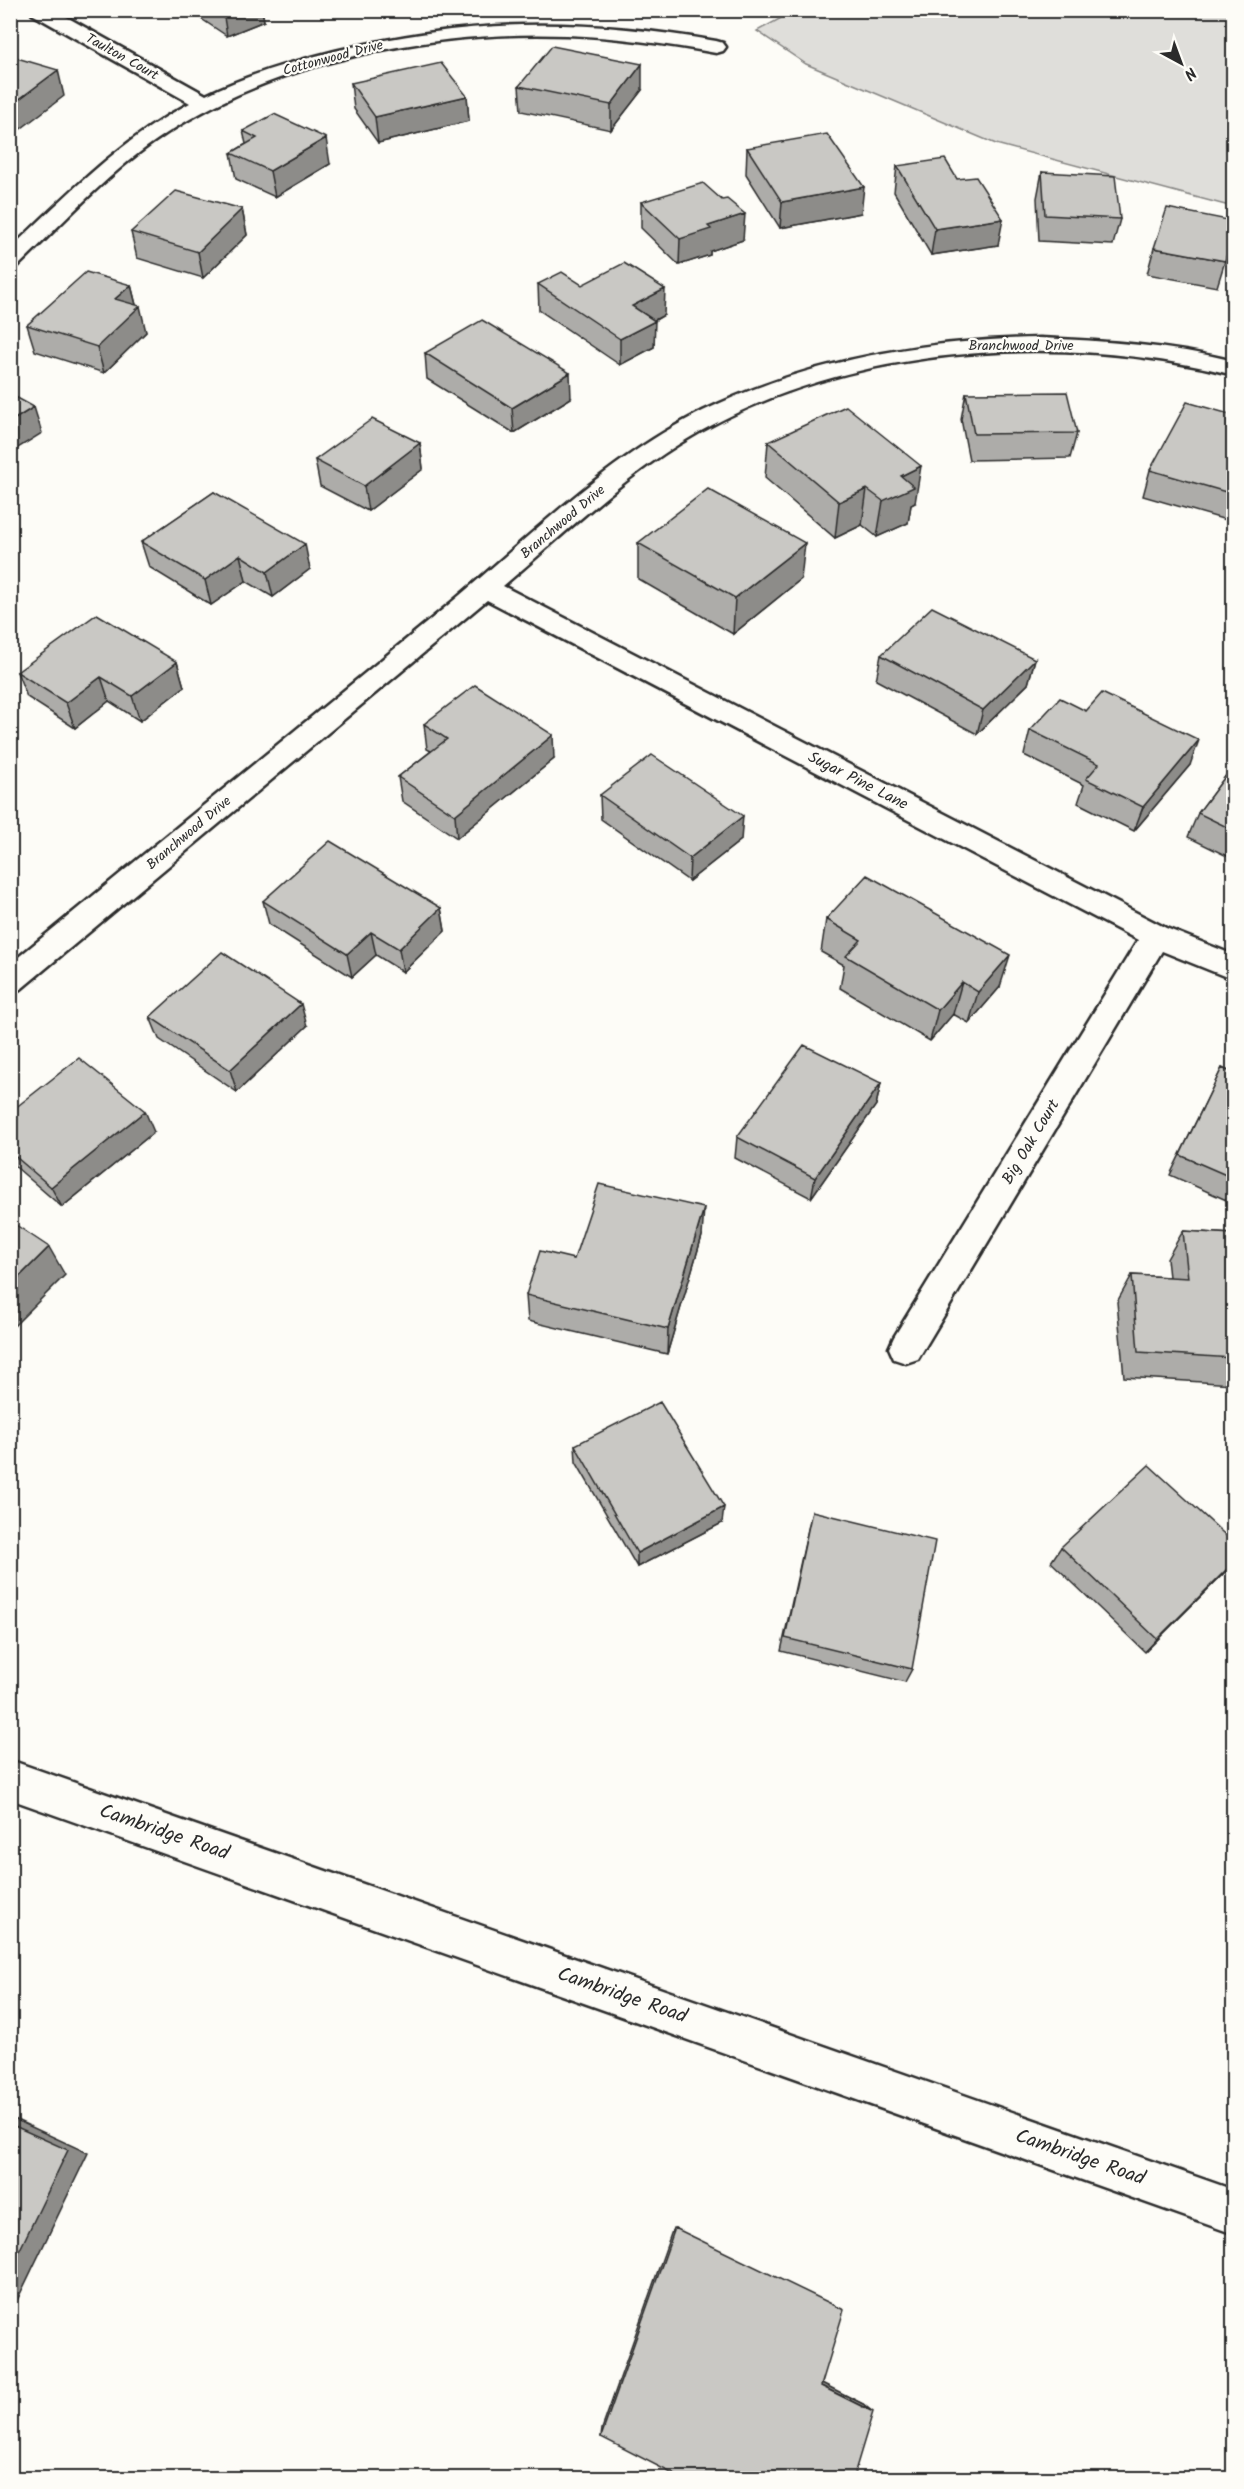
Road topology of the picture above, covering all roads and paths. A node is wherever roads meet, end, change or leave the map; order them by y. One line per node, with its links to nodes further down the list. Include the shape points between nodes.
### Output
1 (39, 10): 4 (street, Taulton Court)
2 (556, 19): 3 (street, Cottonwood Drive); 4 (street, Cottonwood Drive, via 398,41 296,67)
3 (716, 47)
4 (205, 103): 5 (street, Cottonwood Drive, via 160,128 119,158)
5 (10, 261)
6 (1233, 368): 7 (street, Branchwood Drive, via 1162,354 1043,344 932,349 828,371 712,415 665,442 624,470)
7 (485, 588): 8 (street, Sugar Pine Lane); 10 (street, Branchwood Drive)
8 (1156, 936): 9 (street, Sugar Pine Lane); 11 (street, Big Oak Court)
9 (1233, 968)
10 (10, 981)
11 (906, 1348)
12 (10, 1779): 13 (street, Cambridge Road)
13 (1233, 2212)

